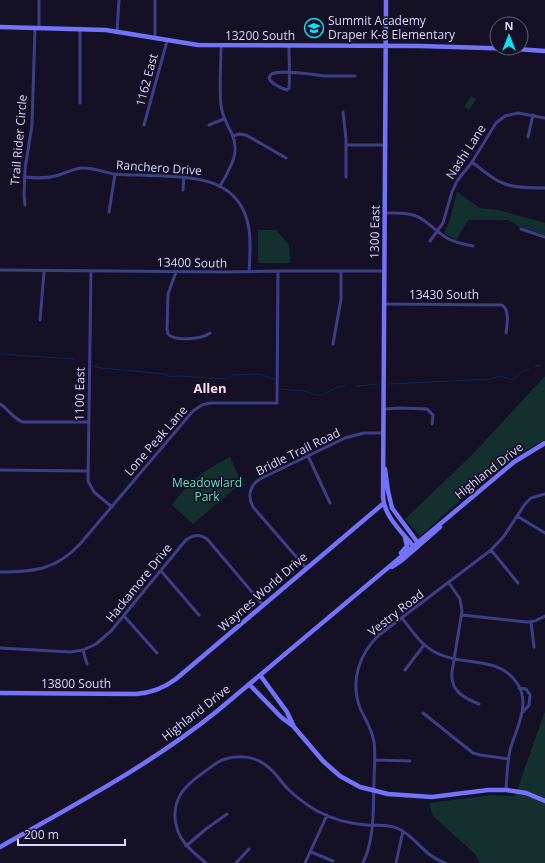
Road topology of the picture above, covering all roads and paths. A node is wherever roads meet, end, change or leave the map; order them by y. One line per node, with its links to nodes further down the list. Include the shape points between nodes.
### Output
1 (39, 0): 6 (street, Trail Rider Circle)
2 (119, 0): 8 (street)
3 (155, 0): 9 (street)
4 (386, 0): 13 (main road, 1300 East)
5 (0, 27): 6 (main road, 13200 South)
6 (37, 28): 7 (main road, 13200 South); 31 (street, Trail Rider Circle, via 32,125)
7 (80, 28): 8 (main road, 13200 South); 17 (street)
8 (117, 31): 9 (main road, 13200 South)
9 (155, 38): 10 (main road, 13200 South)
10 (167, 41): 11 (main road, 13200 South, via 198,46); 22 (street, 1162 East)
11 (221, 46): 12 (main road, 13200 South); 21 (street, via 221,99)
12 (289, 46): 13 (main road, 13200 South); 15 (street)
13 (386, 46): 14 (main road, 13200 South); 27 (main road, 1300 East)
14 (545, 51)
15 (289, 73): 15 (street, via 273,73 269,78 271,82 288,90); 16 (street)
16 (355, 76)
17 (80, 103)
18 (343, 112): 26 (street)
19 (533, 116): 20 (street, Nashi Lane); 25 (street); 29 (street, Nashi Lane, via 513,114 498,121)
20 (545, 118)
21 (224, 119): 23 (street); 24 (street)
22 (144, 125)
23 (209, 125)
24 (233, 136): 28 (street, via 244,134); 34 (street, via 234,157)
25 (528, 137)
26 (346, 144): 27 (street); 33 (street)
27 (386, 145): 39 (main road, 1300 East)
28 (286, 158)
29 (472, 162): 35 (street, via 495,180 506,185); 41 (street, Nashi Lane, via 454,187 445,220)
30 (115, 174): 31 (street, Ranchero Drive, via 86,168 74,169 54,177); 32 (street, Ranchero Drive); 38 (street)
31 (24, 177): 37 (street, Trail Rider Circle)
32 (184, 177): 34 (street, Ranchero Drive, via 201,179); 36 (street)
33 (346, 177)
34 (220, 186): 52 (street, Ranchero Drive, via 236,200 246,218 249,231)
35 (545, 188)
36 (183, 190)
37 (25, 205)
38 (109, 212)
39 (386, 213): 41 (street, via 416,216); 49 (main road, 1300 East)
40 (520, 229): 42 (street)
41 (438, 232): 43 (street, Nashi Lane); 44 (street, via 453,241)
42 (545, 237)
43 (430, 241)
44 (473, 246)
45 (0, 270): 50 (street, 13400 South)
46 (91, 271): 50 (street, 13400 South); 51 (street, 13400 South); 60 (street, 1100 East)
47 (278, 271): 48 (street, 13400 South); 52 (street, 13400 South); 72 (street, Lone Peak Lane, via 277,403 214,403 199,407)
48 (341, 271): 49 (street, 13400 South); 57 (street, via 341,298)
49 (384, 271): 53 (main road, 1300 East)
50 (44, 272): 54 (street)
51 (176, 272): 52 (street, 13400 South); 55 (street, via 168,294 168,334 174,338 200,338)
52 (250, 272)
53 (384, 304): 56 (street, 13430 South, via 504,305 507,311); 59 (main road, 1300 East)
54 (40, 320)
55 (210, 333)
56 (506, 333)
57 (333, 344)
58 (0, 404): 60 (street, via 23,422)
59 (384, 409): 61 (street, via 427,409 432,415); 62 (main road, 1300 East)
60 (89, 422): 67 (street, 1100 East)
61 (432, 424)
62 (383, 433): 64 (street, Bridle Trail Road, via 350,436); 65 (main road, 1300 East)
63 (545, 443): 76 (main road, Highland Drive, via 514,462 447,517 435,532)
64 (308, 456): 69 (street); 78 (street, Bridle Trail Road, via 257,481 250,494 253,507)
65 (383, 464): 70 (main road, 1300 East); 71 (main road, 1300 East)
66 (0, 470): 67 (street)
67 (88, 471): 72 (street, 1100 East, via 91,489)
68 (545, 494): 73 (street, Vestry Road, via 527,501)
69 (330, 503)
70 (384, 503): 71 (main road); 74 (main road, 1300 East); 78 (main road, Waynes World Drive)
71 (391, 504): 76 (main road, 1300 East)
72 (112, 507): 81 (street, Lone Peak Lane, via 76,548 58,562 34,571)
73 (517, 516): 75 (street); 77 (street, Vestry Road)
74 (399, 528): 76 (main road, 1300 East); 79 (main road, via 406,546)
75 (545, 533)
76 (417, 544): 79 (main road, Highland Drive)
77 (491, 550): 82 (street, Vestry Road); 83 (street)
78 (306, 568): 84 (main road, Waynes World Drive)
79 (385, 570): 99 (main road, Highland Drive)
80 (161, 571): 84 (street, Hackamore Drive, via 189,537 201,536 208,540); 85 (street); 86 (street, Hackamore Drive)
81 (0, 572)
82 (448, 583): 87 (street, via 460,599); 89 (street, Vestry Road)
83 (518, 583)
84 (263, 605): 102 (main road, Waynes World Drive, via 176,679)
85 (199, 615)
86 (124, 616): 94 (street, Hackamore Drive, via 103,640); 95 (street)
87 (462, 616): 90 (street); 96 (street)
88 (545, 616): 90 (street)
89 (402, 618): 91 (street); 109 (street, Vestry Road, via 370,644 358,671 358,698 373,736)
90 (531, 622): 92 (street)
91 (424, 645): 96 (street); 98 (street)
92 (534, 647)
93 (0, 648): 94 (street, Hackamore Drive, via 67,652)
94 (83, 650): 97 (street)
95 (157, 654)
96 (454, 659): 101 (street, via 497,667 511,676); 104 (street, via 452,676 455,688 464,698)
97 (87, 664)
98 (405, 670)
99 (260, 675): 100 (main road, Highland Drive); 107 (main road, via 287,712)
100 (249, 684): 107 (main road, via 281,718); 119 (main road, Highland Drive, via 203,723 166,749)
101 (519, 688): 105 (street, via 523,700); 105 (street, via 526,689 530,695 529,704)
102 (151, 692): 103 (main road, 13800 South)
103 (0, 693)
104 (479, 704)
105 (522, 712): 108 (street)
106 (423, 713): 108 (street, via 470,751)
107 (294, 727): 112 (main road, via 334,772 353,784)
108 (508, 759): 111 (street)
109 (375, 760): 110 (street); 112 (street, Vestry Road)
110 (410, 761)
111 (506, 790): 112 (main road, via 432,797); 113 (main road)
112 (374, 792): 116 (street, Vestry Road)
113 (545, 801)
114 (227, 814): 118 (street)
115 (327, 815): 116 (street, via 350,823); 118 (street, via 302,801 268,767 249,757 239,756 223,760 193,780 182,791 177,801 175,818 177,831); 121 (street)
116 (372, 826): 117 (street, via 392,827); 126 (street, Vestry Road, via 369,847)
117 (403, 831): 127 (street); 128 (street, via 427,854)
118 (186, 846): 123 (street)
119 (0, 847)
120 (249, 849): 124 (street)
121 (311, 852): 122 (street); 125 (street)
122 (333, 861)
123 (206, 863)
124 (236, 863)
125 (305, 863)
126 (363, 863)
127 (396, 863)
128 (443, 863)

